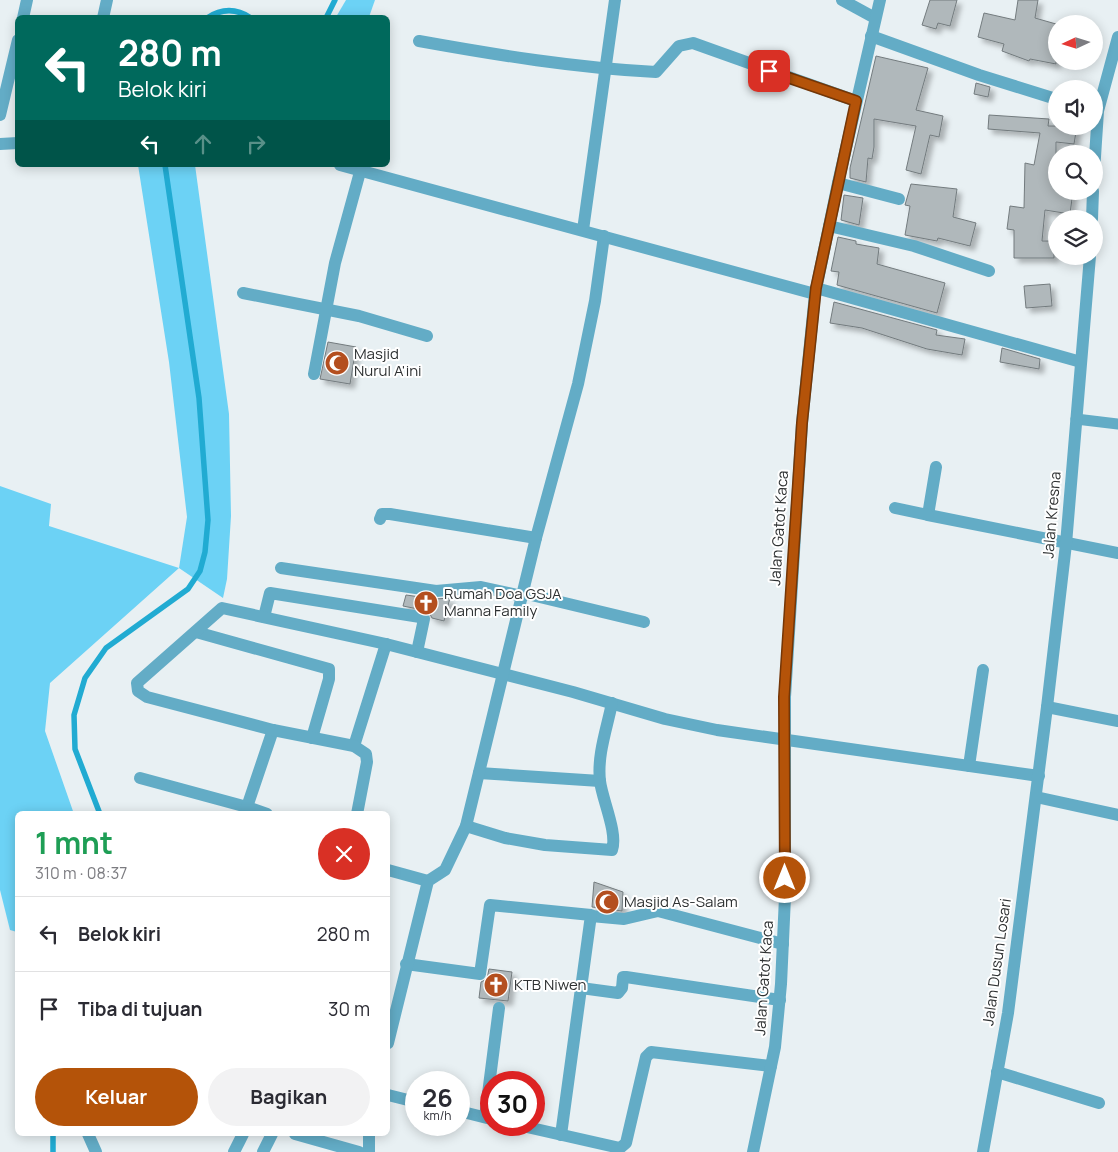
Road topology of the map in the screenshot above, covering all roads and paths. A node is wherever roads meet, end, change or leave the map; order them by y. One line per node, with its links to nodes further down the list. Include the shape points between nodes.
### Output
1 (27, 0): 6 (street)
2 (107, 0): 7 (street)
3 (615, 0): 13 (street)
4 (842, 0): 8 (street)
5 (880, 0): 8 (street, Jalan Gatot Kaca)
6 (24, 15)
7 (104, 15)
8 (875, 18): 9 (street, Jalan Gatot Kaca)
9 (871, 36): 15 (street); 16 (street, Jalan Gatot Kaca)
10 (1118, 37): 14 (street)
11 (419, 41): 13 (street)
12 (15, 52): 17 (street)
13 (605, 69): 16 (street, via 656,72 679,46 693,43); 24 (street)
14 (1103, 87)
15 (1048, 96)
16 (856, 101): 21 (street, Jalan Gatot Kaca)
17 (0, 115)
18 (15, 143): 19 (street)
19 (0, 144)
20 (356, 168): 24 (street); 30 (street)
21 (838, 183): 22 (street); 23 (street, Jalan Gatot Kaca)
22 (900, 200)
23 (829, 226): 27 (street, via 914,246); 28 (street, Jalan Gatot Kaca)
24 (582, 230): 25 (street)
25 (604, 236): 28 (street); 40 (street, via 578,384)
26 (1089, 265): 32 (street, Jalan Kresna)
27 (990, 271)
28 (816, 291): 32 (street); 57 (street, Jalan Gatot Kaca, via 802,423 784,697)
29 (243, 292): 30 (street)
30 (325, 308): 31 (street); 33 (street)
31 (428, 336)
32 (1081, 362): 34 (street, Jalan Kresna)
33 (314, 374)
34 (1076, 419): 35 (lane); 41 (street, Jalan Kresna)
35 (1118, 424)
36 (936, 467): 38 (street)
37 (895, 508): 38 (street)
38 (928, 515): 41 (street)
39 (380, 519): 40 (street, via 382,514 390,514)
40 (536, 538): 44 (street)
41 (1066, 544): 42 (street); 53 (street, Jalan Kresna)
42 (1118, 553)
43 (281, 568): 44 (street, via 436,590 480,587)
44 (523, 595): 46 (street); 51 (street)
45 (264, 617): 47 (street, via 222,608); 48 (street); 49 (street, via 270,592 420,617 424,619)
46 (644, 622)
47 (196, 632): 55 (street, via 137,684 138,692); 56 (street, via 329,669 330,679)
48 (386, 644): 49 (street); 58 (street)
49 (417, 652): 51 (street)
50 (982, 670): 59 (street)
51 (502, 674): 52 (street); 60 (street)
52 (612, 703): 57 (street, via 691,725); 63 (street, via 601,755)
53 (1047, 707): 54 (street); 61 (street, Jalan Kresna)
54 (1118, 721)
55 (273, 730): 56 (street); 65 (street)
56 (312, 738): 58 (street)
57 (785, 740): 59 (street); 73 (street, Jalan Gatot Kaca, via 786,897)
58 (354, 746): 67 (street, via 366,754 367,762)
59 (969, 766): 61 (street)
60 (478, 773): 63 (street); 69 (street)
61 (1039, 776): 64 (street, Jalan Dusun Losari)
62 (140, 778): 65 (street)
63 (600, 781): 69 (street, via 612,834 613,848 610,850 545,845)
64 (1036, 798): 68 (street); 81 (street, Jalan Dusun Losari, via 1008,1013)
65 (247, 807): 66 (street)
66 (258, 811)
67 (358, 811)
68 (1118, 815)
69 (466, 826): 71 (street, via 445,870)
70 (390, 871): 71 (street)
71 (428, 881): 74 (street)
72 (591, 916): 73 (street, via 624,919 658,911); 74 (street, via 490,906 480,974); 75 (street)
73 (783, 944): 76 (street, Jalan Gatot Kaca)
74 (406, 964): 78 (street)
75 (581, 988): 76 (street, via 618,993 626,977); 86 (street)
76 (780, 1000): 79 (street, Jalan Gatot Kaca)
77 (499, 1008): 80 (street)
78 (390, 1034)
79 (771, 1066): 86 (street, via 651,1052 646,1057 624,1146 617,1148); 97 (street, Jalan Gatot Kaca)
80 (493, 1071)
81 (997, 1072): 84 (street); 98 (street, Jalan Dusun Losari)
82 (390, 1096): 83 (street)
83 (405, 1099)
84 (1099, 1103)
85 (545, 1131): 86 (street)
86 (561, 1135)
87 (89, 1136): 92 (street)
88 (242, 1136): 93 (street)
89 (271, 1136): 94 (street)
90 (302, 1136): 95 (street)
91 (369, 1136): 96 (street)
92 (96, 1152)
93 (234, 1152)
94 (264, 1152)
95 (359, 1152)
96 (369, 1152)
97 (753, 1152)
98 (983, 1152)

